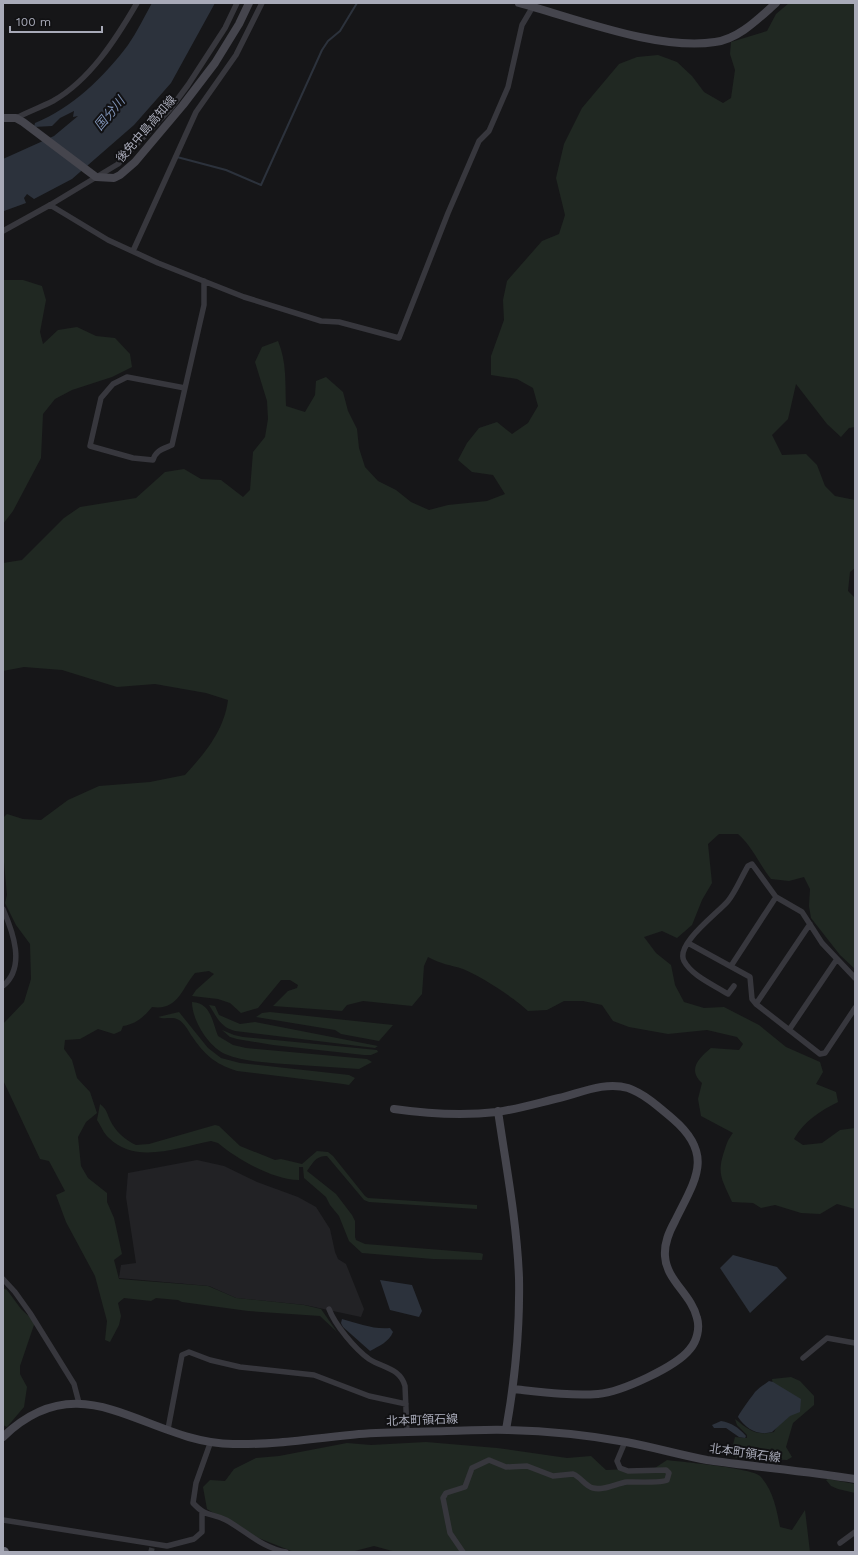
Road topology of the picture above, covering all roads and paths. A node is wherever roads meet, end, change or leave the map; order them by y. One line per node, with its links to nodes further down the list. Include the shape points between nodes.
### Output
1 (136, 3): 9 (street, via 123,26 84,77 53,101)
2 (237, 3): 10 (street, via 208,58 171,108 118,164)
3 (249, 3): 10 (main road, 後免中島高知線, via 240,24 215,63 184,105 135,162 114,178)
4 (262, 3): 13 (street, via 236,55 196,112)
5 (519, 3): 7 (main road)
6 (776, 3): 7 (main road, via 742,32 716,42 672,43 628,34)
7 (535, 5): 14 (street, via 522,25 508,87 489,131 479,141 399,338 339,322 314,319 244,297)
8 (3, 118): 9 (main road)
9 (19, 120): 10 (main road)
10 (94, 176): 11 (street)
11 (50, 205): 12 (street); 13 (street, via 108,240)
12 (3, 231)
13 (133, 251): 14 (street)
14 (204, 281): 15 (street, via 204,304)
15 (185, 388): 15 (street, via 133,377 113,384 100,398 90,446 134,458 153,460 160,450 172,445)
16 (776, 897): 18 (street, via 802,912); 19 (street, via 752,864 748,866 728,901); 21 (street)
17 (3, 909): 23 (street, via 17,950 13,975)
18 (810, 924): 20 (street, via 822,943); 25 (street)
19 (688, 943): 21 (street); 24 (street, via 683,960 692,970 728,994)
20 (837, 959): 22 (street); 27 (street)
21 (731, 966): 25 (street, via 750,977 752,999)
22 (855, 978)
23 (3, 986)
24 (734, 986)
25 (756, 1004): 27 (street)
26 (855, 1008): 27 (street, via 825,1053 820,1054)
27 (789, 1030)
28 (394, 1109): 29 (main road, via 455,1115)
29 (498, 1111): 34 (main road, via 519,1277); 34 (main road, via 595,1088 627,1088 653,1103 686,1130 698,1153 698,1166 693,1184 669,1232 665,1256 669,1271 697,1318 696,1338 692,1348 667,1367 620,1390 579,1395)
30 (3, 1279): 35 (street, via 30,1313 74,1384)
31 (329, 1309): 36 (street, via 340,1330 365,1355 400,1375 405,1386)
32 (855, 1343): 33 (street, via 827,1338)
33 (803, 1358)
34 (513, 1389): 38 (main road)
35 (79, 1403): 37 (main road, 北本町領石線, via 110,1409); 40 (main road, 北本町領石線, via 55,1406 36,1413 19,1422)
36 (406, 1404): 37 (street, via 369,1396 314,1375 240,1368 189,1352 182,1355); 39 (street)
37 (168, 1429): 41 (main road, 北本町領石線)
38 (506, 1430): 39 (main road, 北本町領石線); 42 (main road, 北本町領石線)
39 (407, 1432): 41 (main road, 北本町領石線, via 252,1444)
40 (3, 1437)
41 (211, 1441): 44 (street, via 196,1483 193,1503)
42 (625, 1442): 43 (main road, 北本町領石線, via 706,1459); 49 (street, via 617,1462 620,1468 628,1471 666,1470 669,1473 668,1480 625,1482 597,1489 571,1473 553,1476 527,1466 509,1468 490,1460 472,1468 467,1485 446,1493 443,1498 450,1533)
43 (855, 1479)
44 (202, 1513): 45 (street, via 202,1532 194,1539 167,1546 152,1546); 48 (street, via 226,1520 253,1539)
45 (3, 1520)
46 (855, 1532): 47 (street)
47 (840, 1543)
48 (286, 1552)
49 (463, 1552)

